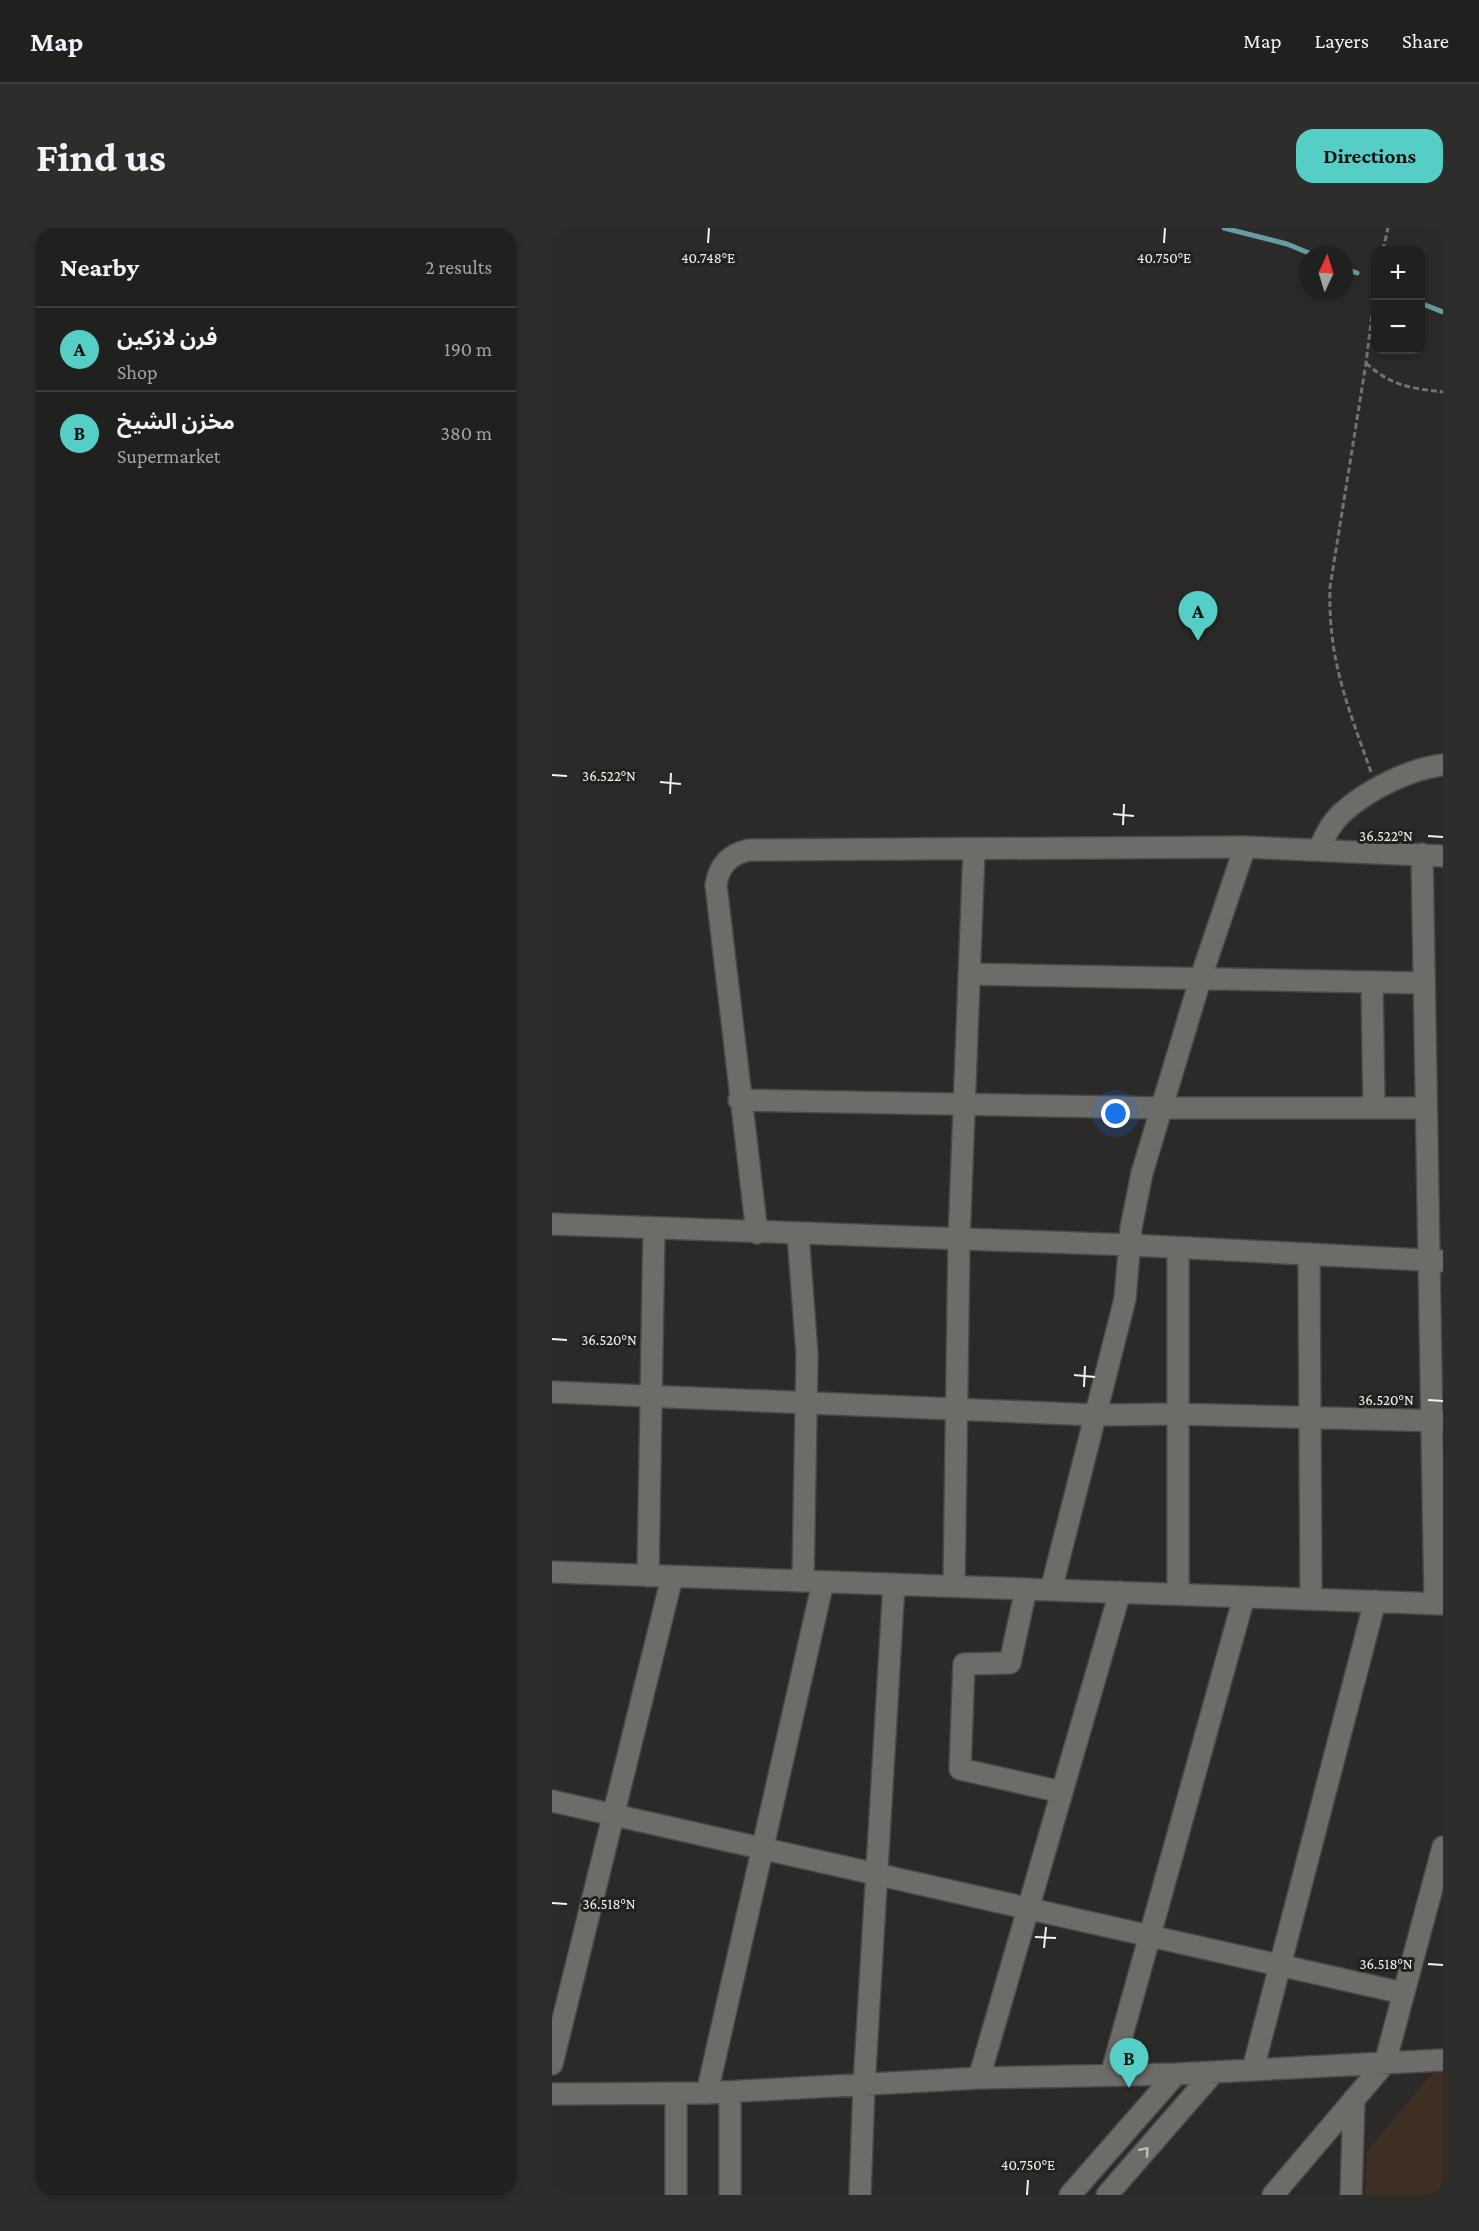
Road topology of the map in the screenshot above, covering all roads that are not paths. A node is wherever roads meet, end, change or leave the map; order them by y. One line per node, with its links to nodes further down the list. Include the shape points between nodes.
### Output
1 (1443, 765): 3 (street, via 1415,771 1340,814)
2 (1245, 847): 3 (street); 4 (street); 8 (street)
3 (1319, 849): 5 (street)
4 (974, 850): 7 (street); 11 (street, via 749,850 726,861 716,885)
5 (1422, 854): 6 (street); 10 (street)
6 (1443, 856)
7 (969, 974): 8 (street); 12 (street)
8 (1201, 977): 9 (street); 13 (street)
9 (1372, 982): 10 (street); 14 (street)
10 (1424, 983): 15 (street)
11 (740, 1100): 12 (street); 18 (street)
12 (963, 1102): 13 (street); 20 (street)
13 (1162, 1108): 14 (street); 21 (street, via 1142,1173)
14 (1374, 1108): 15 (street)
15 (1426, 1108): 24 (street)
16 (552, 1224): 17 (street)
17 (654, 1229): 18 (street); 26 (street)
18 (757, 1233): 19 (street)
19 (798, 1235): 20 (street); 27 (street)
20 (959, 1240): 21 (street); 28 (street)
21 (1131, 1245): 22 (street); 30 (street, via 1125,1299)
22 (1178, 1248): 23 (street); 29 (street)
23 (1309, 1255): 24 (street); 31 (street)
24 (1436, 1261): 32 (street)
25 (552, 1392): 26 (street)
26 (651, 1396): 27 (street); 34 (street)
27 (808, 1402): 28 (street); 36 (street)
28 (956, 1409): 30 (street); 38 (street)
29 (1178, 1414): 30 (street); 31 (street); 42 (street)
30 (1095, 1415): 40 (street)
31 (1312, 1417): 32 (street); 44 (street)
32 (1437, 1421): 46 (street)
33 (552, 1572): 34 (street)
34 (648, 1576): 35 (street)
35 (672, 1576): 36 (street); 49 (street)
36 (813, 1582): 37 (street); 51 (street)
37 (894, 1584): 38 (street); 52 (street)
38 (954, 1586): 39 (street)
39 (1026, 1589): 40 (street); 47 (street, via 1010,1663 964,1664 960,1769)
40 (1050, 1590): 41 (street)
41 (1120, 1592): 42 (street); 47 (street)
42 (1178, 1594): 43 (street)
43 (1244, 1596): 44 (street); 54 (street)
44 (1311, 1599): 45 (street)
45 (1375, 1601): 46 (street); 55 (street)
46 (1439, 1604)
47 (1062, 1792): 53 (street)
48 (552, 1801): 49 (street)
49 (614, 1814): 51 (street); 59 (street)
50 (1443, 1846): 56 (street)
51 (762, 1848): 52 (street); 68 (street)
52 (878, 1876): 53 (street); 65 (street)
53 (1029, 1907): 54 (street); 64 (street)
54 (1150, 1934): 55 (street); 63 (street)
55 (1280, 1965): 56 (street); 60 (street)
56 (1403, 1994): 58 (street)
57 (1443, 2060): 58 (street)
58 (1384, 2063): 60 (street); 70 (street)
59 (552, 2064)
60 (1253, 2069): 61 (street)
61 (1214, 2072): 62 (street); 75 (street, one-way to 61)
62 (1176, 2074): 63 (street); 74 (street)
63 (1111, 2075): 64 (street)
64 (980, 2078): 65 (street)
65 (864, 2086): 66 (street); 73 (street)
66 (730, 2092): 68 (street); 72 (street)
67 (676, 2093): 68 (street); 69 (street); 71 (street)
68 (707, 2093)
69 (552, 2094)
70 (1354, 2099): 76 (street); 77 (street)
71 (676, 2195)
72 (730, 2195)
73 (860, 2195)
74 (1070, 2195)
75 (1107, 2195)
76 (1273, 2195)
77 (1351, 2195)

